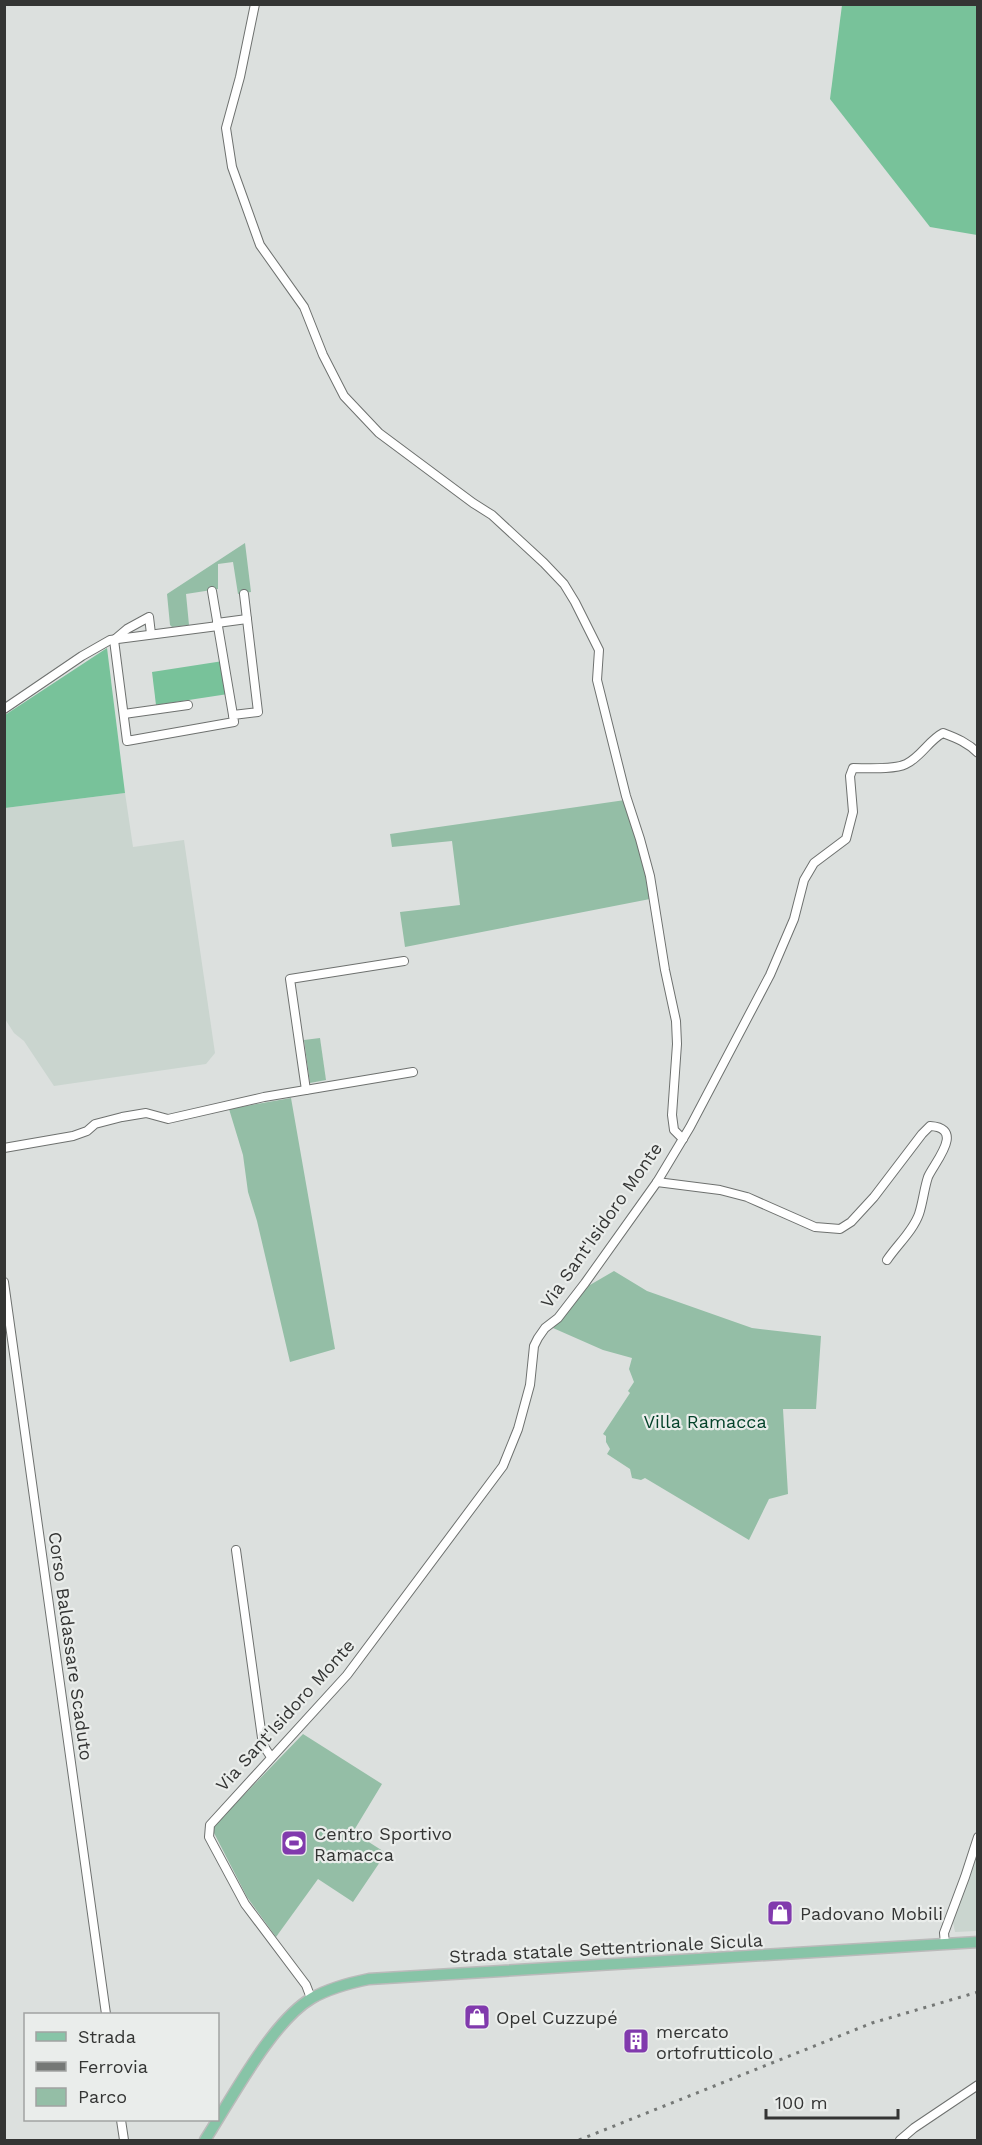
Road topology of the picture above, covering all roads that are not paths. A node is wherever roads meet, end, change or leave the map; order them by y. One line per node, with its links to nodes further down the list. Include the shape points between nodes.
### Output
1 (255, 4): 16 (street, via 226,138 232,167 260,245 304,307 344,396 379,433 492,515 544,563 564,584 599,650 597,680 650,876 676,1021 672,1115 674,1131)
2 (212, 591): 5 (street)
3 (244, 594): 4 (street)
4 (247, 619): 5 (street); 11 (street, via 258,712)
5 (217, 625): 6 (street); 11 (street)
6 (151, 634): 7 (street); 7 (street, via 149,617)
7 (114, 640): 9 (street, via 82,656); 10 (street)
8 (188, 705): 10 (street)
9 (4, 709)
10 (124, 714): 11 (street, via 127,741 234,722)
11 (233, 716)
12 (978, 753): 16 (street, Via Sant'Isidoro Monte, via 943,733 906,764 853,768 853,812 846,839 814,863 804,880 794,919 770,975)
13 (404, 961): 15 (street, via 290,979)
14 (412, 1072): 15 (street)
15 (306, 1090): 17 (street, via 168,1119 146,1113 122,1117 95,1124 73,1136)
16 (682, 1139): 18 (street, Via Sant'Isidoro Monte)
17 (4, 1148)
18 (657, 1182): 19 (street, via 747,1197 815,1227 840,1229 880,1191 922,1134 930,1126 938,1127 947,1140 944,1152 928,1177 914,1224); 22 (street, Via Sant'Isidoro Monte, via 585,1283 538,1338 530,1385 503,1466 347,1675)
19 (887, 1260)
20 (4, 1282): 27 (street, Corso Baldassare Scaduto)
21 (236, 1551): 22 (street, via 263,1745)
22 (271, 1757): 26 (street, Via Sant'Isidoro Monte, via 213,1820 208,1832 245,1904 306,1985)
23 (978, 1837): 25 (street, via 944,1933)
24 (978, 1942): 25 (main road, Strada statale Settentrionale Sicula)
25 (945, 1944): 26 (main road, Strada statale Settentrionale Sicula, via 369,1979)
26 (311, 1998): 29 (main road, via 266,2045)
27 (106, 2013)
28 (978, 2085): 34 (street)
29 (219, 2118)
30 (121, 2121): 32 (street)
31 (217, 2121): 33 (main road)
32 (123, 2140)
33 (205, 2140)
34 (900, 2140)

